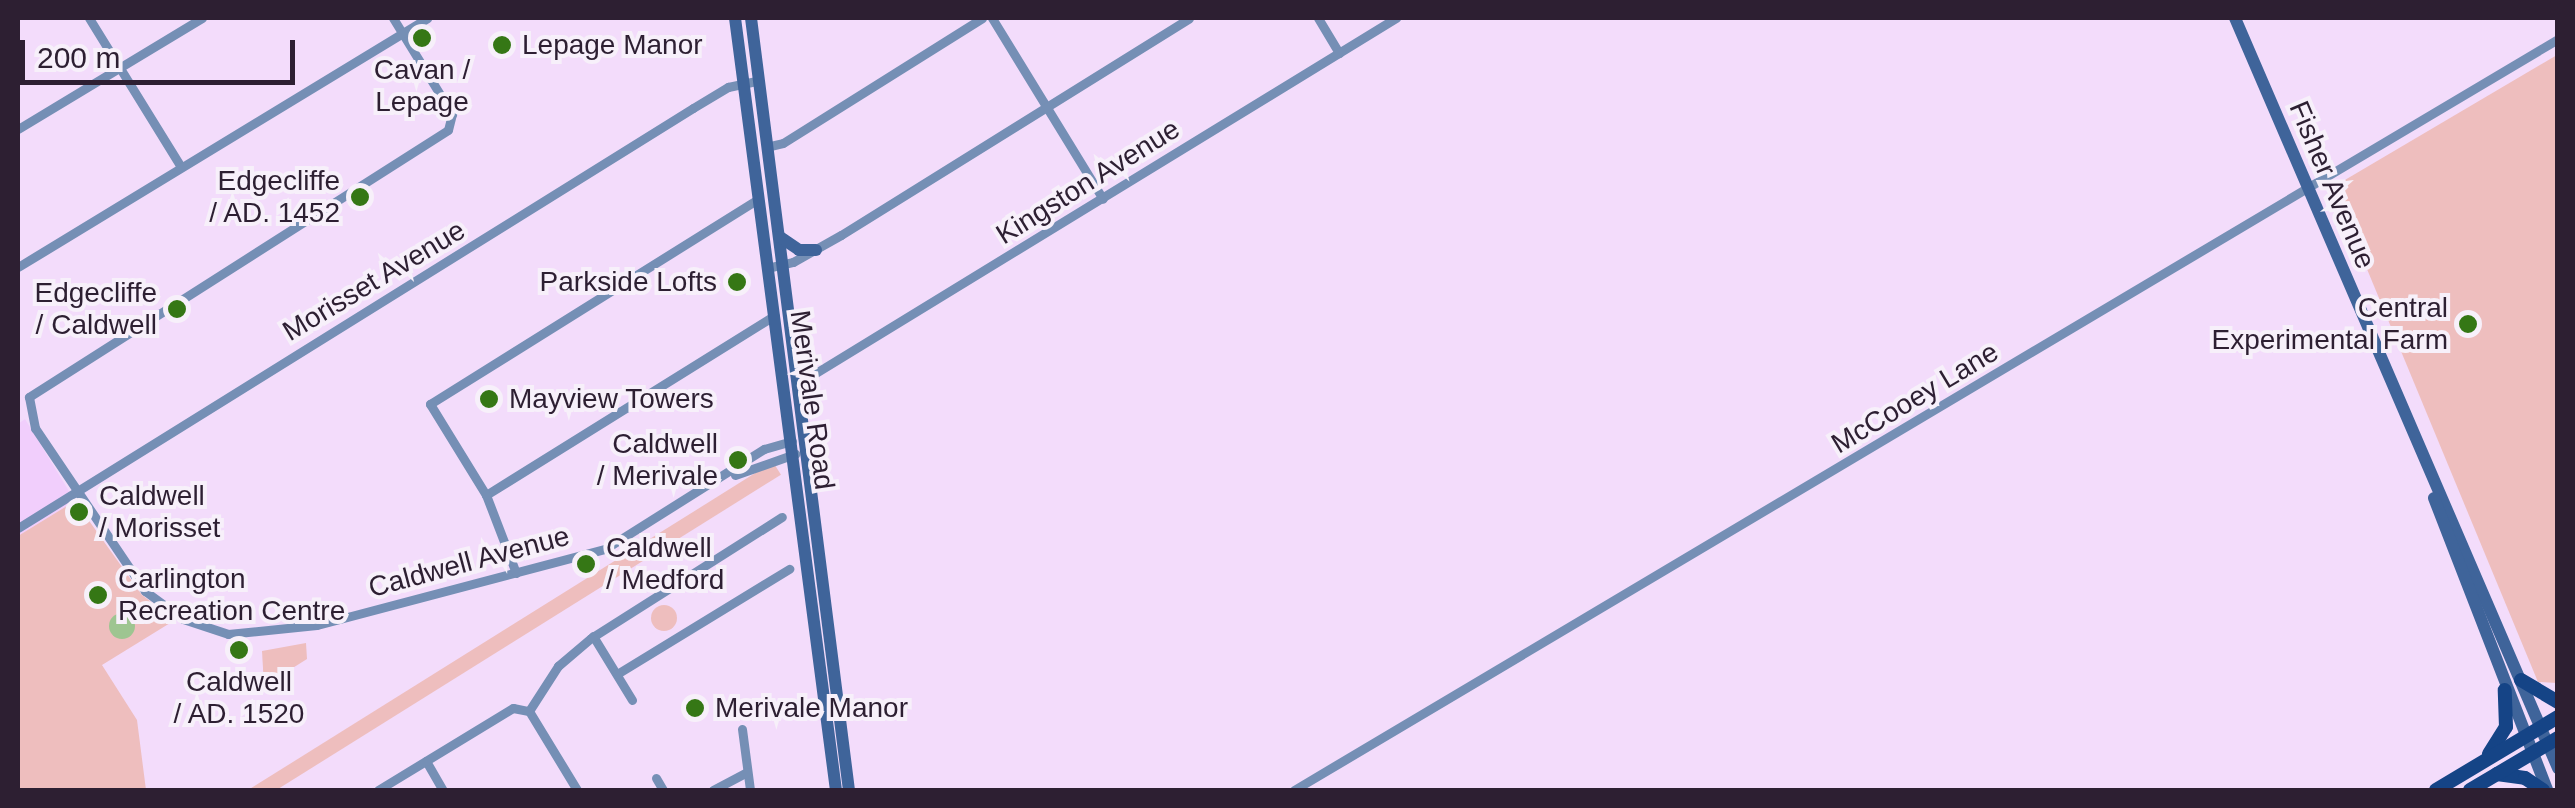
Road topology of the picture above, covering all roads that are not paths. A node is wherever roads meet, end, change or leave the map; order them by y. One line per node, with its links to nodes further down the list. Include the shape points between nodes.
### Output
1 (89, 18): 16 (street)
2 (202, 18): 16 (street)
3 (393, 18): 13 (street)
4 (427, 18): 13 (street)
5 (735, 18): 18 (main road, Merivale Road)
6 (751, 18): 17 (main road, Merivale Road)
7 (982, 18): 21 (street, via 783,143)
8 (992, 18): 19 (street)
9 (1189, 18): 19 (street)
10 (1318, 18): 15 (street)
11 (1396, 18): 15 (street, Kingston Avenue)
12 (2235, 18): 23 (main road, Fisher Avenue)
13 (402, 32): 22 (street); 36 (street, Caldwell Avenue, via 452,114 443,134 36,389 28,410)
14 (2558, 39): 23 (street, McCooey Lane)
15 (1339, 52): 24 (street, Kingston Avenue)
16 (119, 68): 20 (street); 22 (street)
17 (757, 80): 18 (street, Morisset Avenue); 21 (main road, Merivale Road)
18 (741, 84): 21 (main road, via 758,142); 25 (main road, Merivale Road); 36 (street, Morisset Avenue)
19 (1048, 106): 24 (street); 27 (street)
20 (18, 129)
21 (766, 147): 26 (main road, Merivale Road)
22 (181, 166): 29 (street)
23 (2306, 190): 35 (main road, Fisher Avenue); 69 (street, McCooey Lane)
24 (1103, 198): 32 (street, Kingston Avenue)
25 (757, 200): 30 (main road, Merivale Road); 37 (street, via 430,404)
26 (780, 237): 27 (main road, via 794,248); 28 (main road, Merivale Road)
27 (816, 250): 28 (street)
28 (784, 264): 30 (street); 32 (main road, Merivale Road)
29 (18, 268)
30 (767, 268): 31 (main road, Merivale Road)
31 (774, 316): 34 (main road, Merivale Road); 37 (street)
32 (801, 382): 33 (main road, Merivale Road)
33 (810, 444): 34 (street); 68 (main road, Merivale Road)
34 (795, 447): 41 (street, Caldwell Avenue, via 716,483 620,542); 67 (main road, Merivale Road)
35 (2430, 481): 44 (main road, Fisher Avenue); 45 (main road, Fisher Avenue, via 2442,531)
36 (79, 492): 39 (street, Morisset Avenue); 41 (street, Caldwell Avenue, via 145,591 183,619 228,634 285,632)
37 (486, 495): 41 (street)
38 (782, 517): 42 (street)
39 (18, 528)
40 (790, 569): 43 (street)
41 (516, 573)
42 (592, 636): 43 (street); 48 (street, via 558,666)
43 (617, 674): 46 (street)
44 (2521, 680): 47 (main road); 50 (main road, Fisher Avenue)
45 (2505, 690): 52 (main road, Fisher Avenue); 56 (main road, via 2504,734)
46 (632, 700)
47 (2558, 702)
48 (529, 711): 55 (street, via 514,708); 63 (street)
49 (2558, 717): 50 (main road)
50 (2542, 727): 52 (main road); 53 (main road, Fisher Avenue)
51 (742, 730): 58 (street)
52 (2525, 737): 54 (main road, Fisher Avenue); 56 (main road)
53 (2553, 741): 54 (main road); 57 (main road, Fisher Avenue)
54 (2532, 753): 59 (main road); 72 (main road, Fisher Avenue)
55 (426, 761): 61 (street); 62 (street)
56 (2482, 762): 70 (main road)
57 (2558, 768)
58 (747, 772): 65 (street); 66 (street)
59 (2496, 774): 71 (main road); 72 (main road, via 2516,775)
60 (656, 778): 64 (street)
61 (378, 790)
62 (443, 790)
63 (577, 790)
64 (663, 790)
65 (713, 790)
66 (750, 790)
67 (836, 790)
68 (849, 790)
69 (1294, 790)
70 (2436, 790)
71 (2470, 790)
72 (2545, 790)

